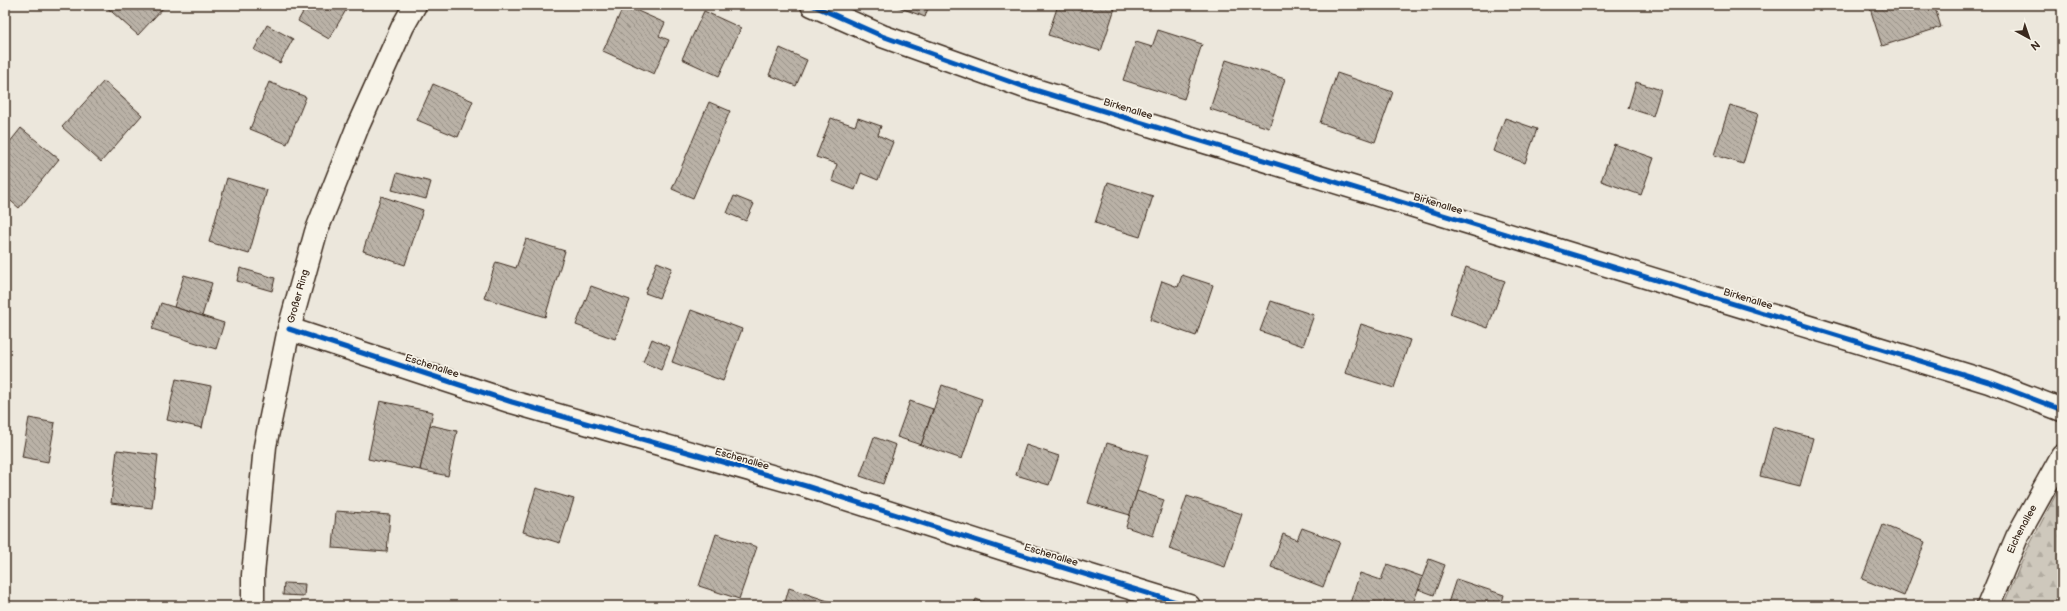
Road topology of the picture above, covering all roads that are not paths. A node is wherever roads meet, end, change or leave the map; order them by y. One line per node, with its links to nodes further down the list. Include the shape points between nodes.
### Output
1 (415, 5): 3 (street, Großer Ring, via 358,126 316,232)
2 (812, 5): 4 (street, Birkenallee, via 882,36 1022,86 1989,382)
3 (289, 329): 6 (street, Großer Ring, via 265,446 253,575); 7 (street, Eschenallee, via 512,402 806,486)
4 (2062, 410)
5 (2062, 456): 8 (street, Eichenallee, via 2017,537)
6 (253, 606)
7 (1189, 606)
8 (1988, 606)

